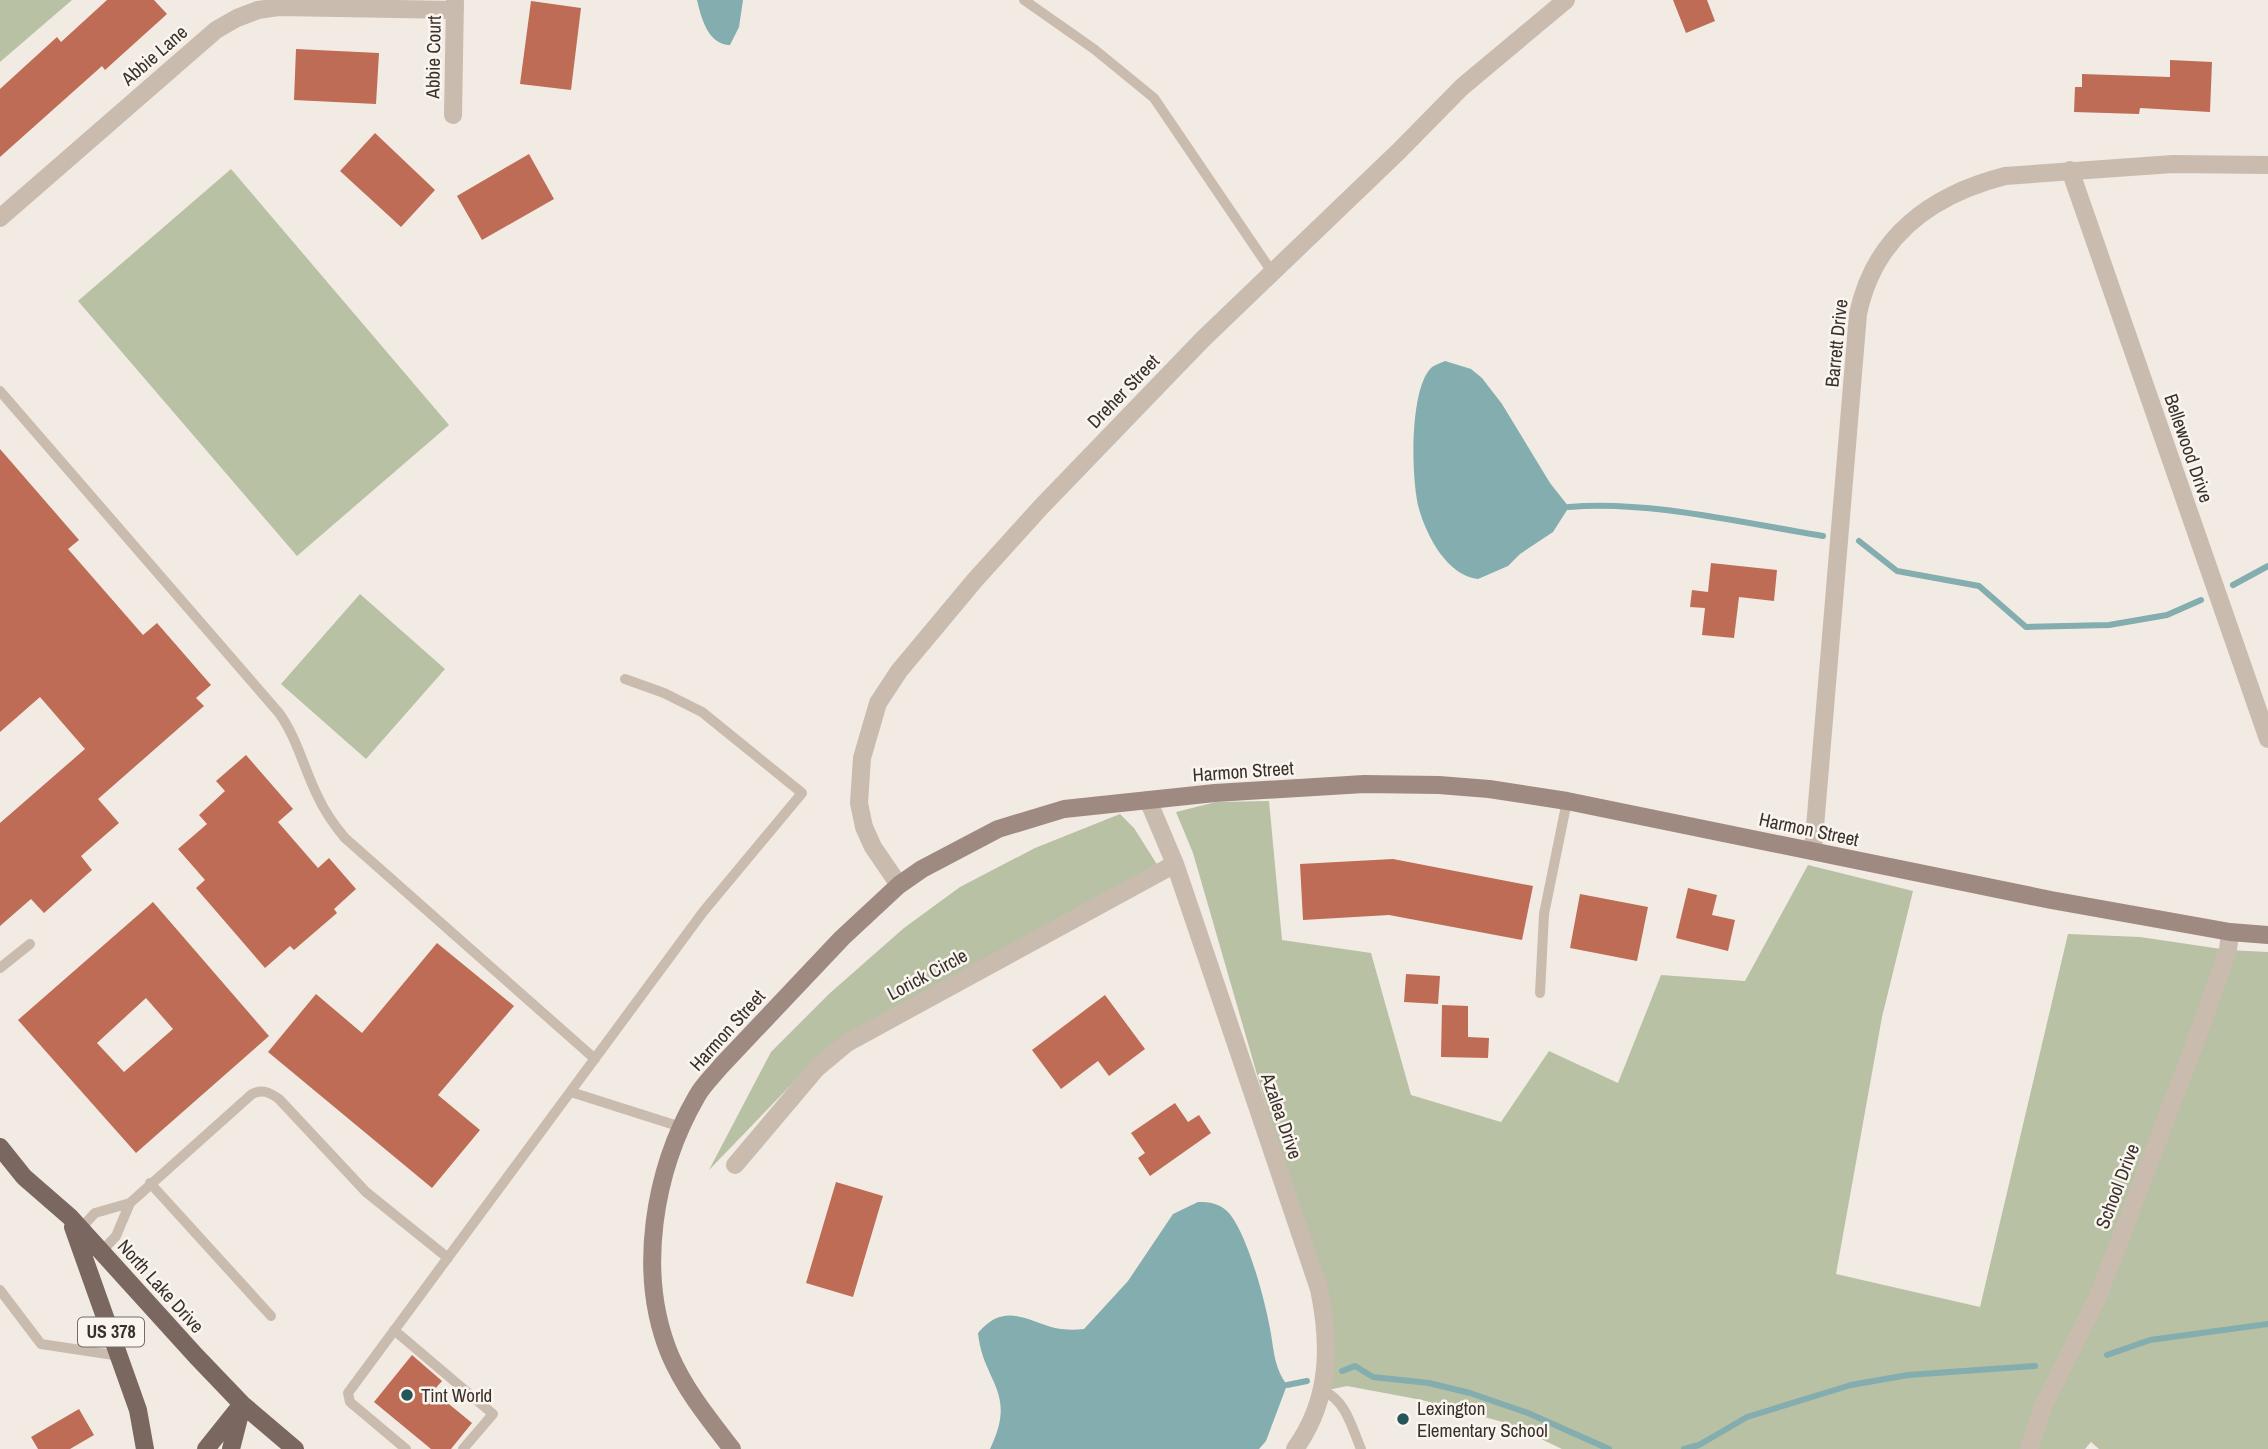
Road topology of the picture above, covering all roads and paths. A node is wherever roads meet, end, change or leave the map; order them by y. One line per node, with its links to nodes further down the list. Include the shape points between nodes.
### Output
1 (1024, 0): 8 (lane, via 1154,98)
2 (1566, 0): 8 (street, Dreher Street, via 1462,87)
3 (455, 5): 4 (street, Abbie Court); 7 (street, Abbie Lane, via 278,7 237,18 198,43)
4 (453, 115)
5 (2268, 165): 6 (street, Barrett Drive)
6 (2070, 170): 11 (street, Bellewood Drive); 14 (street, Barrett Drive, via 2005,176 1950,197 1902,230 1868,277 1858,314)
7 (0, 218)
8 (1272, 272): 16 (street, Dreher Street, via 1041,507 899,671 878,703 862,758 859,803 873,847)
9 (0, 391): 22 (lane, via 273,705 289,726 330,820 345,838)
10 (625, 680): 22 (lane, via 702,712 802,793 703,912)
11 (2268, 739)
12 (1148, 800): 13 (street, Harmon Street, via 1364,784 1439,785); 15 (street, Azalea Drive); 16 (street, Harmon Street, via 1064,809 998,829)
13 (1566, 801): 14 (street, Harmon Street); 21 (lane, via 1544,914)
14 (1813, 851): 17 (street, Harmon Street)
15 (1175, 864): 26 (street, Lorick Circle, via 847,1043 817,1068); 36 (street, Azalea Drive, via 1318,1289 1325,1328)
16 (899, 885): 24 (street, Harmon Street, via 745,1038 698,1093)
17 (2230, 932): 18 (street, Harmon Street); 47 (street, School Drive, via 2228,950 2098,1297 2043,1407)
18 (2268, 936)
19 (30, 944): 20 (lane)
20 (0, 968)
21 (1540, 993)
22 (595, 1059): 23 (lane)
23 (571, 1092): 24 (lane); 31 (lane)
24 (681, 1126): 44 (street, Harmon Street, via 659,1197 653,1235 658,1315 684,1383)
25 (0, 1147): 29 (main road, North Lake Drive / US 378, via 24,1177)
26 (735, 1166)
27 (150, 1183): 28 (lane); 31 (lane, via 260,1090 279,1099 366,1192); 33 (lane)
28 (130, 1203): 29 (lane); 30 (lane, via 116,1236)
29 (75, 1223): 30 (main road, North Lake Drive / US 378); 35 (main road, US 378)
30 (101, 1252): 37 (main road, North Lake Drive / US 378)
31 (448, 1258): 34 (lane)
32 (0, 1290): 35 (lane, via 41,1344)
33 (271, 1316)
34 (394, 1330): 42 (lane, via 348,1393 350,1402); 43 (lane, via 494,1414)
35 (120, 1356): 38 (main road, US 378)
36 (1323, 1391): 45 (street, Azalea Drive, via 1311,1424); 46 (lane, via 1340,1403)
37 (242, 1404): 39 (main road); 40 (main road); 41 (main road, North Lake Drive / US 378)
38 (145, 1449)
39 (206, 1449)
40 (231, 1449)
41 (295, 1449)
42 (406, 1449)
43 (463, 1449)
44 (732, 1449)
45 (1295, 1449)
46 (1361, 1449)
47 (2029, 1449)

